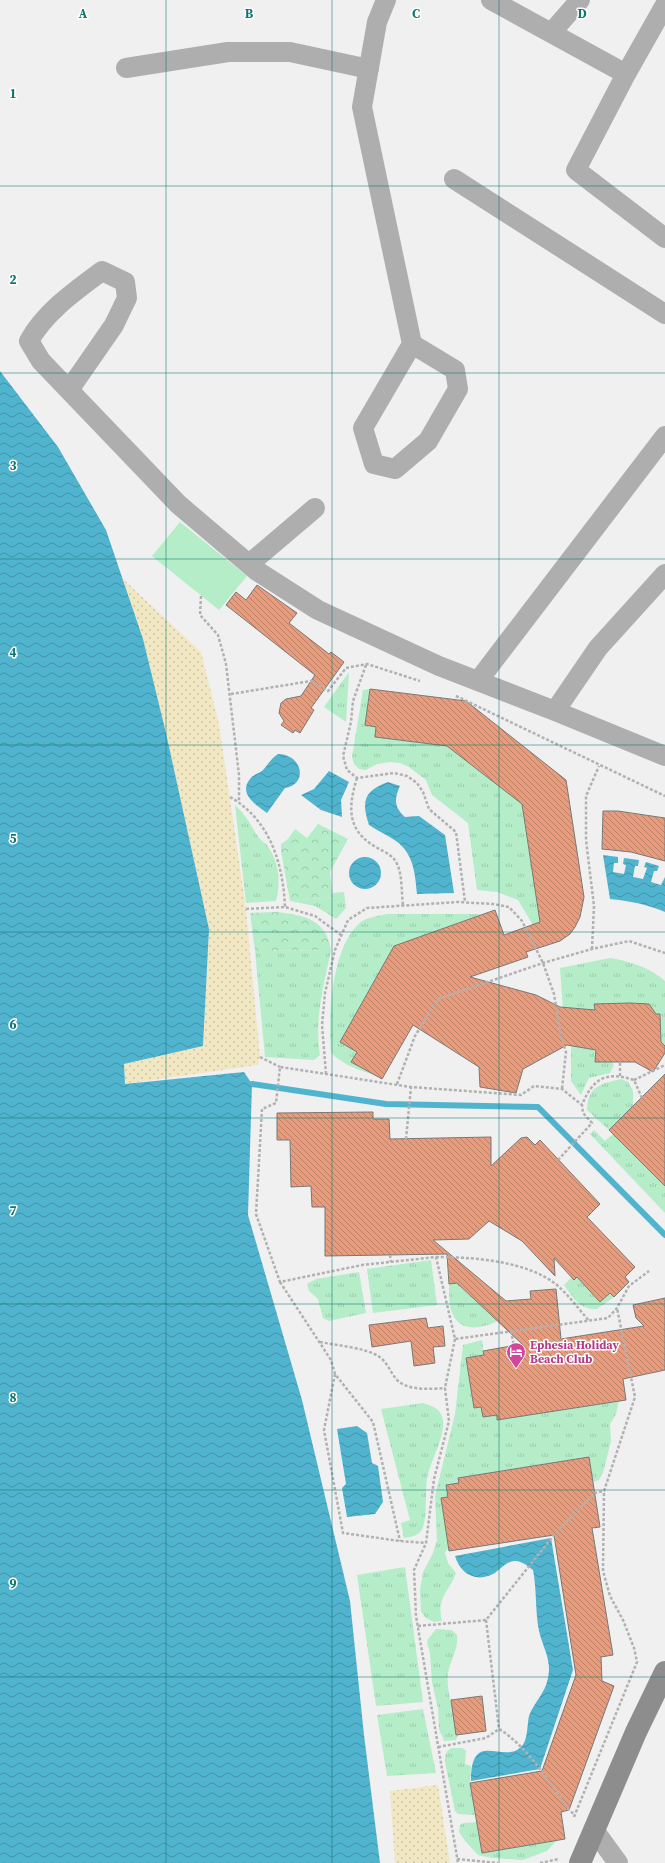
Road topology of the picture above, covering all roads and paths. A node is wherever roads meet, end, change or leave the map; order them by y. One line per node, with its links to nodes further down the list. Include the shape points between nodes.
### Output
1 (386, 0): 7 (street, via 377,22)
2 (491, 0): 5 (street)
3 (580, 0): 5 (street)
4 (665, 5): 8 (street)
5 (551, 33): 8 (street)
6 (126, 68): 7 (street, via 228,52 290,52)
7 (369, 69): 12 (street, via 362,107)
8 (626, 74): 10 (street, via 576,170)
9 (454, 179): 11 (street)
10 (665, 238)
11 (665, 314)
12 (412, 344): 12 (street, via 364,428 374,464 395,469 428,441 458,389 455,370)
13 (69, 390): 13 (street, via 114,325 127,298 125,282 102,271 37,326 29,341 41,361); 16 (street, via 178,504)
14 (665, 436): 20 (street)
15 (315, 508): 16 (street)
16 (249, 564): 20 (street, via 318,610 439,666)
17 (665, 574): 24 (street, via 598,648)
18 (201, 596): 22 (path, via 200,615 218,635)
19 (367, 664): 21 (path); 22 (path, via 346,668 328,692 311,681); 27 (path, via 354,701 343,756 347,770)
20 (478, 681): 24 (street)
21 (425, 683)
22 (231, 694): 30 (path, via 239,774)
23 (454, 695): 26 (path)
24 (555, 710): 25 (street)
25 (665, 756)
26 (599, 766): 28 (path); 36 (path, via 586,796 586,840 594,906)
27 (357, 778): 31 (path, via 394,773 407,776 417,783 429,810 456,832); 32 (path, via 352,822 369,843 394,859 400,871)
28 (665, 796)
29 (230, 797): 30 (path)
30 (239, 802): 33 (path, via 258,820 270,841 284,884)
31 (465, 903): 32 (path); 38 (path, via 509,907 522,921)
32 (403, 905): 35 (path, via 367,908 348,920)
33 (284, 906): 34 (path); 35 (path, via 315,916)
34 (246, 909)
35 (341, 935): 43 (path, via 335,950 322,1025)
36 (592, 949): 37 (path, via 629,941); 38 (path)
37 (665, 953)
38 (543, 963): 46 (path, via 438,1000 415,1036); 48 (path, via 554,994 566,1052)
39 (260, 1058): 42 (path)
40 (620, 1062): 44 (path)
41 (665, 1064): 45 (path)
42 (280, 1067): 43 (path); 57 (path, via 276,1103 262,1108 256,1214)
43 (326, 1074): 46 (path)
44 (620, 1076): 45 (path); 50 (path, via 597,1080 589,1089)
45 (634, 1080): 49 (path)
46 (397, 1084): 47 (path)
47 (411, 1087): 48 (path, via 521,1095 534,1086); 51 (path)
48 (562, 1089): 50 (path)
49 (642, 1098)
50 (582, 1105): 52 (path, via 583,1112 592,1123)
51 (406, 1139)
52 (558, 1160)
53 (390, 1255): 55 (path)
54 (436, 1257): 55 (path); 59 (path, via 471,1257 530,1270 558,1286); 61 (path)
55 (391, 1262): 57 (path, via 362,1265)
56 (649, 1271): 58 (path, via 630,1286)
57 (280, 1282): 62 (path)
58 (617, 1308): 59 (path, via 608,1318); 66 (path, via 635,1397)
59 (589, 1321): 60 (path)
60 (511, 1332): 61 (path); 63 (path)
61 (455, 1339): 65 (path)
62 (320, 1342): 64 (path, via 331,1360); 65 (path, via 378,1355 397,1380 405,1385 425,1389)
63 (514, 1346)
64 (335, 1374): 67 (path, via 373,1422); 67 (path, via 324,1430 344,1533)
65 (445, 1388): 68 (path, via 449,1421 434,1479)
66 (604, 1491): 69 (path, via 595,1493 551,1538); 74 (path, via 603,1571 610,1596 623,1620 637,1662)
67 (400, 1541): 68 (path)
68 (426, 1543): 70 (path, via 414,1570)
69 (486, 1620): 70 (path); 72 (path)
70 (418, 1626): 73 (path)
71 (665, 1672): 76 (street)
72 (499, 1729): 73 (path, via 486,1738); 74 (path, via 507,1734 540,1769)
73 (438, 1747): 77 (path)
74 (575, 1815): 75 (path)
75 (573, 1822)
76 (594, 1830): 78 (street); 82 (street)
77 (457, 1859): 79 (path); 80 (path)
78 (571, 1859): 81 (path)
79 (458, 1863)
80 (498, 1863)
81 (540, 1863)
82 (618, 1863)

